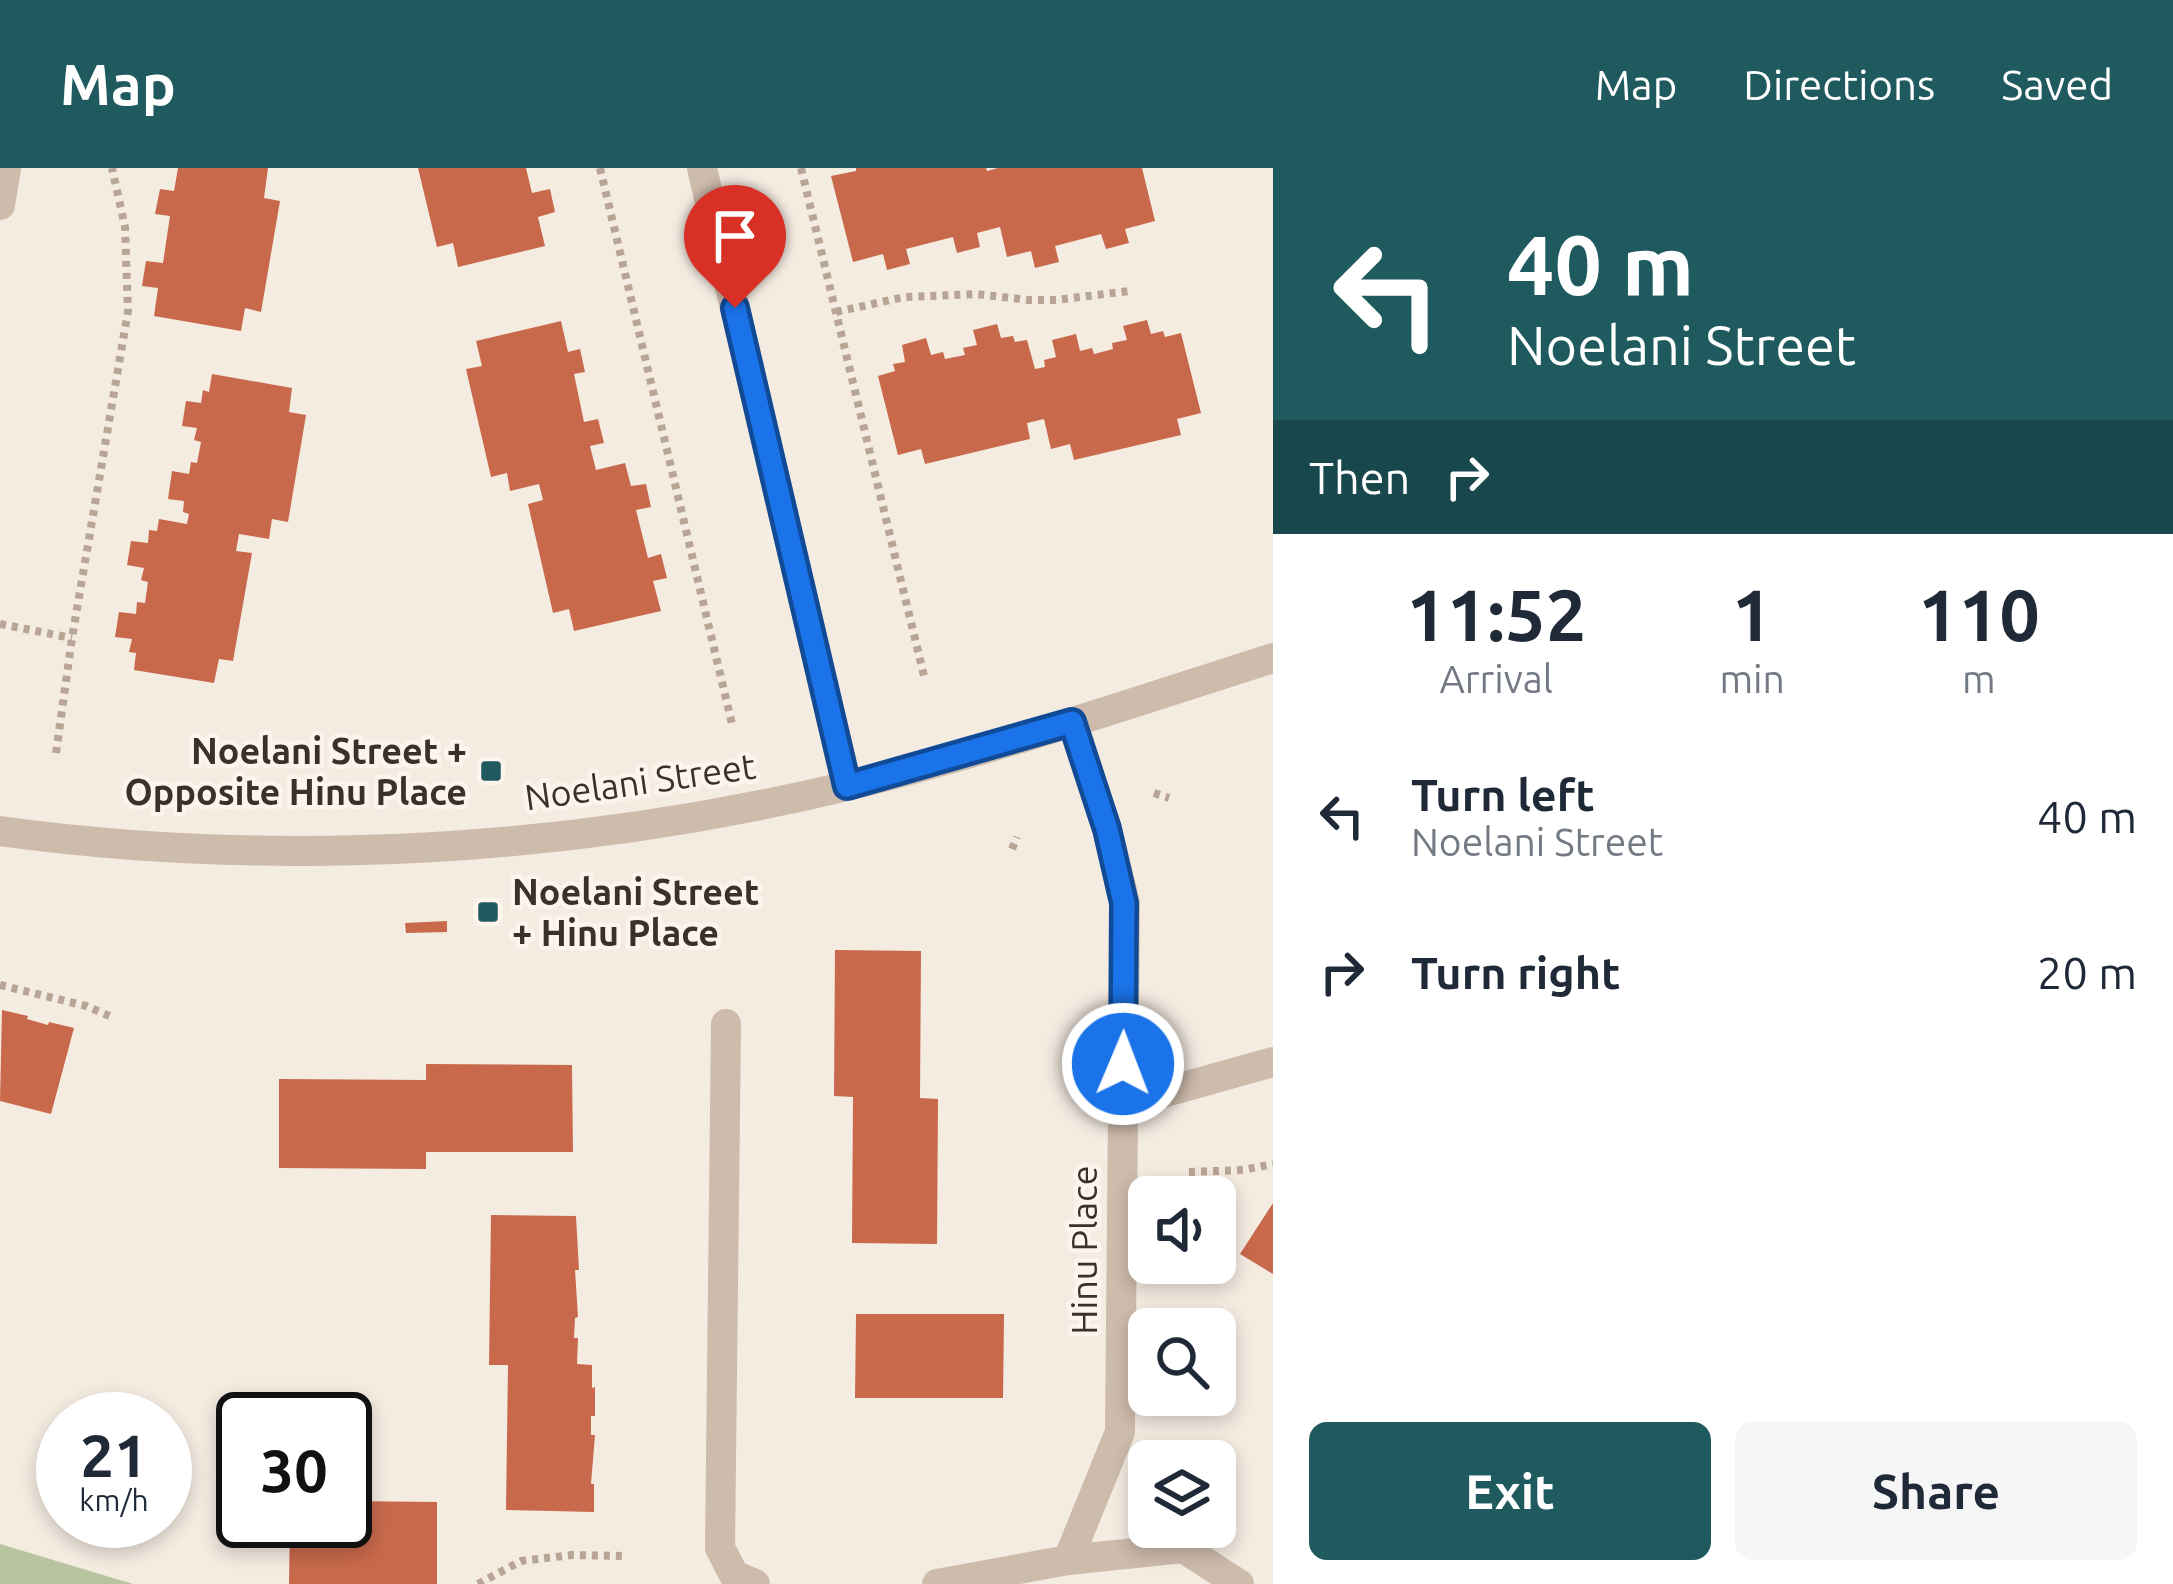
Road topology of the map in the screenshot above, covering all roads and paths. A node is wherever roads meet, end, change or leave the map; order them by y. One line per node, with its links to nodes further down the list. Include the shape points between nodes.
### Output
1 (6, 168): 6 (street)
2 (112, 168): 10 (path, via 125,227 128,311)
3 (600, 168): 14 (path)
4 (702, 168): 16 (street)
5 (801, 168): 8 (path)
6 (0, 206)
7 (1129, 291): 8 (path, via 1056,300 904,297)
8 (836, 312): 12 (path)
9 (0, 624): 10 (path)
10 (72, 638): 15 (path)
11 (1273, 658): 13 (street, Noelani Street)
12 (925, 680)
13 (1072, 722): 16 (street, Noelani Street); 26 (street, Hinu Place, via 1124,903)
14 (732, 724)
15 (56, 753)
16 (847, 786): 19 (street, Noelani Street, via 584,832 392,848 178,848)
17 (1154, 793): 18 (path)
18 (1168, 798)
19 (0, 832)
20 (1017, 837): 21 (path)
21 (1012, 849)
22 (0, 985): 23 (path)
23 (112, 1017)
24 (726, 1024): 32 (street, via 720,1548 734,1575)
25 (1273, 1062): 26 (street)
26 (1123, 1104): 30 (street, Hinu Place, via 1120,1432)
27 (1273, 1164): 28 (path)
28 (1189, 1172)
29 (624, 1556): 31 (path, via 521,1562)
30 (1068, 1559): 33 (street); 34 (street, via 1184,1548)
31 (478, 1584)
32 (755, 1584)
33 (937, 1584)
34 (1239, 1584)

